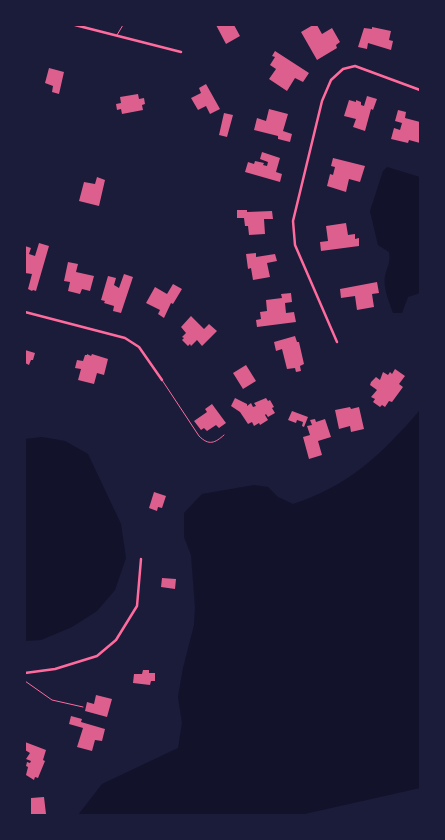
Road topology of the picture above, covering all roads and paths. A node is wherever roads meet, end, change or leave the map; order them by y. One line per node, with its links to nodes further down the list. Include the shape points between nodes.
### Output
1 (74, 25): 3 (street)
2 (123, 25): 3 (lane)
3 (116, 36): 4 (street)
4 (181, 52)
5 (420, 90): 7 (street, via 355,66 343,69 331,80 322,100 293,221 295,245)
6 (25, 312): 8 (street, via 125,338 139,347)
7 (337, 342)
8 (162, 380): 9 (lane, via 204,441 216,442)
9 (224, 435)
10 (141, 559): 11 (street, via 137,606 116,640 97,656 55,669)
11 (25, 673)
12 (25, 681): 13 (lane, via 52,700)
13 (83, 707)

